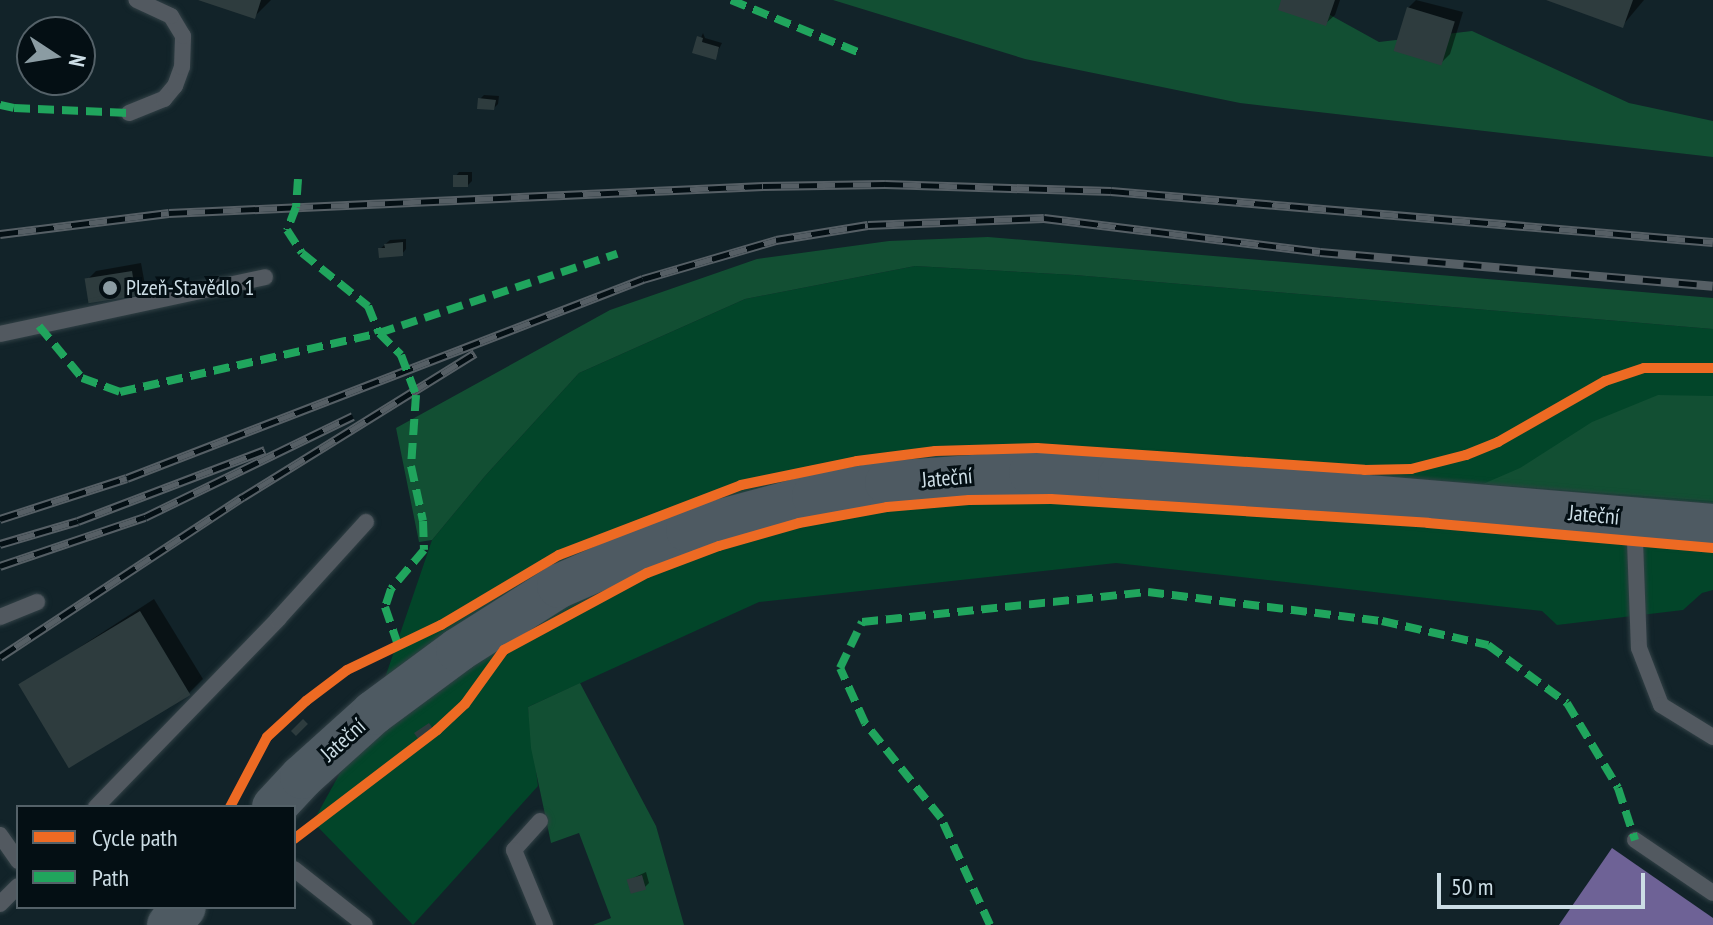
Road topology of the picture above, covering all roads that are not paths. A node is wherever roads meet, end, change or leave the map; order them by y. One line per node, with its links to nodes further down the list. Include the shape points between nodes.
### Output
1 (137, 0): 2 (lane, via 171,16 183,36 182,67 164,99)
2 (129, 113)
3 (265, 277): 4 (lane)
4 (0, 334)
5 (1640, 519): 7 (main road, Jateční); 10 (lane, via 1635,541 1639,648 1661,705); 12 (main road, Jateční, via 1120,476 1046,474 901,482 814,496 688,530 559,586 458,650 373,713)
6 (366, 522): 11 (lane)
7 (1713, 526)
8 (37, 602): 9 (lane)
9 (0, 617)
10 (1713, 737)
11 (98, 805)
12 (276, 805)
13 (540, 821): 24 (lane, via 514,850)
14 (0, 835): 16 (lane)
15 (1635, 840): 19 (lane)
16 (16, 858)
17 (296, 871): 23 (lane)
18 (16, 888): 20 (lane)
19 (1713, 893)
20 (0, 904)
21 (182, 909): 22 (main road)
22 (169, 925)
23 (365, 925)
24 (545, 925)

